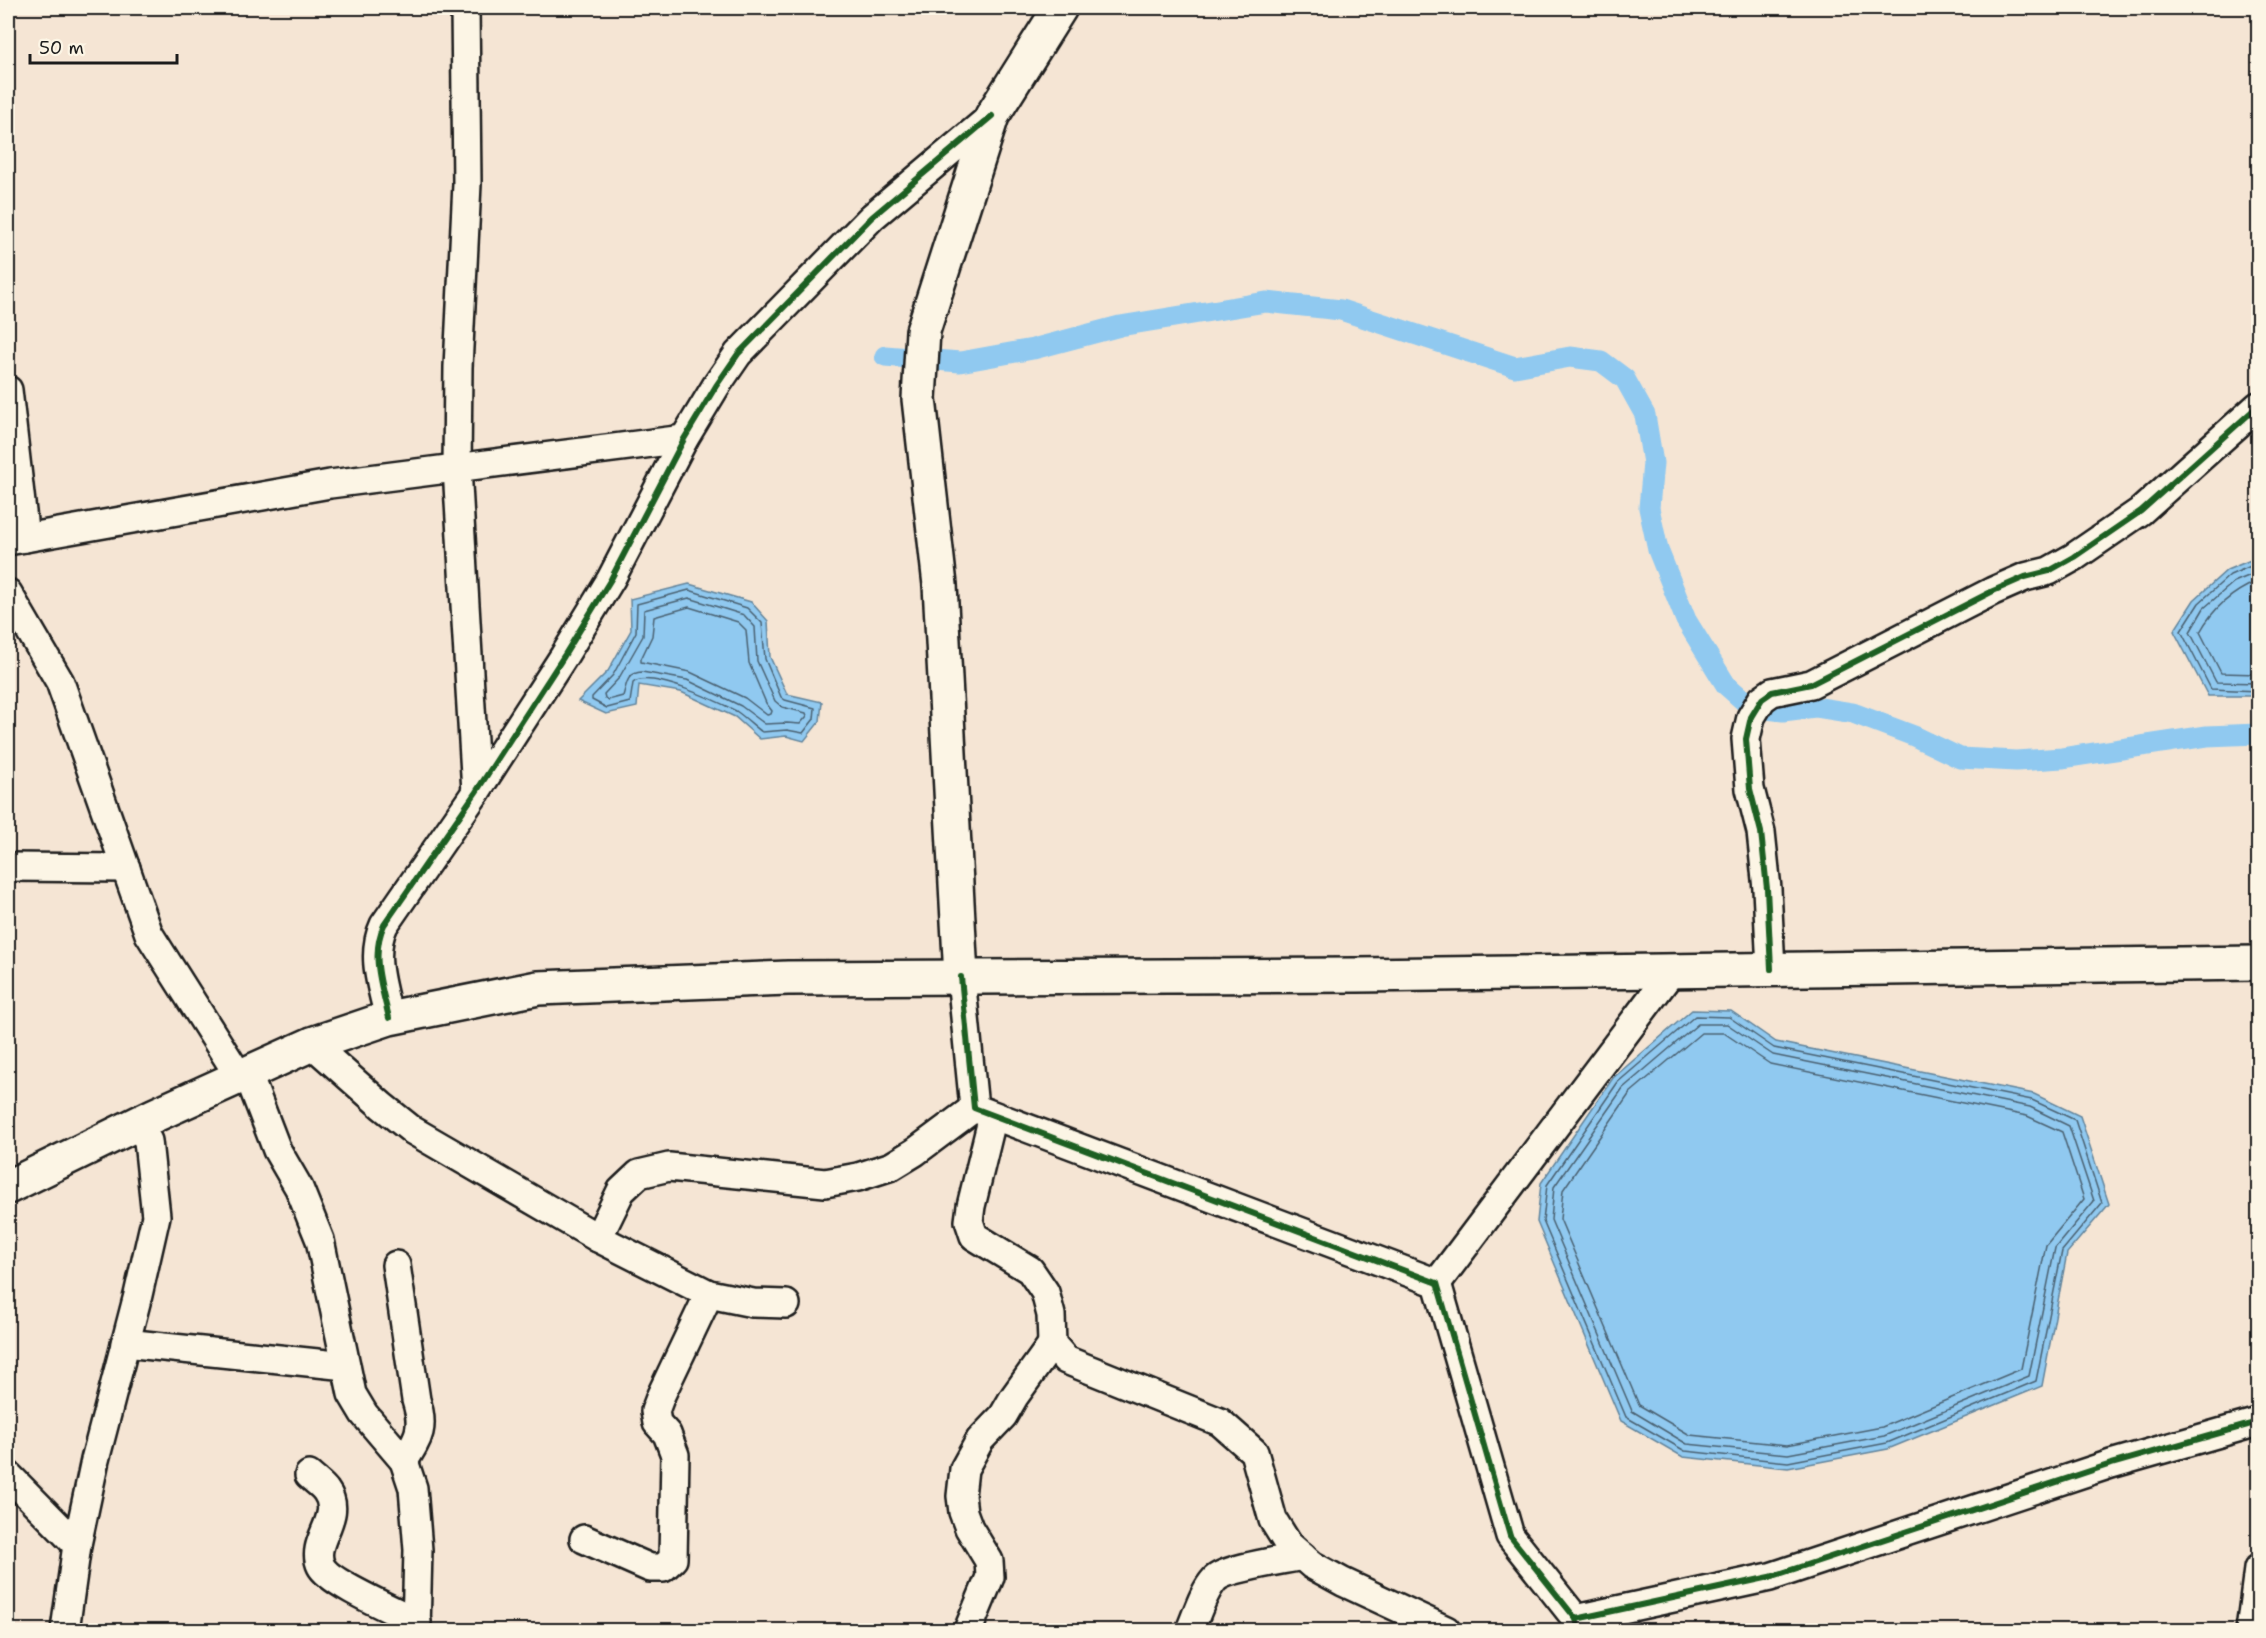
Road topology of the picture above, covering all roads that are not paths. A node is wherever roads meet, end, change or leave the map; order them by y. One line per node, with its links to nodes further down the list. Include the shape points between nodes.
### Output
1 (465, 8): 7 (street, via 467,184)
2 (1060, 8): 3 (main road)
3 (992, 116): 6 (street, via 872,217 738,354); 16 (main road, via 923,331 919,399 940,585)
4 (8, 390): 8 (street)
5 (2259, 406): 14 (street, via 2141,511 2074,558 1993,591 1811,684 1772,692 1756,708 1746,739 1750,789 1761,832)
6 (684, 440): 7 (street); 10 (street, via 611,579)
7 (457, 468): 8 (street, via 330,484); 10 (street)
8 (16, 540)
9 (8, 593): 12 (street, via 60,682)
10 (476, 792): 17 (street, via 378,939 378,964)
11 (8, 867): 12 (street)
12 (126, 868): 19 (street, via 149,934)
13 (2259, 963): 14 (main road)
14 (1771, 969): 15 (main road)
15 (1672, 970): 16 (main road); 25 (street)
16 (961, 977): 17 (main road, via 788,978 538,988); 20 (street)
17 (389, 1018): 18 (main road)
18 (312, 1044): 19 (main road); 23 (street, via 412,1130)
19 (234, 1078): 21 (main road); 30 (street, via 299,1188 320,1240)
20 (983, 1112): 23 (street, via 892,1166 825,1183 669,1167 639,1174 621,1191); 25 (street); 29 (street, via 969,1221 974,1236 1030,1270 1045,1293)
21 (146, 1119): 22 (main road); 28 (street, via 156,1216)
22 (8, 1187)
23 (598, 1238): 26 (street)
24 (396, 1265): 32 (street, via 422,1418 417,1440)
25 (1437, 1283): 39 (street, via 1510,1536)
26 (709, 1294): 27 (street, via 753,1303); 35 (street, via 656,1411 657,1423 667,1434 675,1455 673,1559 663,1568 650,1568)
27 (786, 1304)
28 (125, 1343): 30 (street); 36 (street)
29 (1052, 1344): 37 (street, via 1066,1360 1220,1422 1254,1452 1274,1520 1288,1544); 42 (street, via 1003,1416 980,1440 964,1469 963,1512 989,1561 990,1577)
30 (346, 1366): 32 (street, via 352,1394 364,1414)
31 (2259, 1422): 39 (street, via 2110,1464 1770,1577)
32 (404, 1461): 40 (street, via 417,1516)
33 (8, 1475): 36 (street)
34 (309, 1475): 40 (street, via 327,1492 332,1506 318,1554 321,1568 333,1579)
35 (584, 1539)
36 (77, 1545): 41 (street)
37 (1302, 1556): 43 (street, via 1216,1577); 44 (street, via 1343,1582)
38 (2259, 1569): 45 (street)
39 (1577, 1625)
40 (417, 1626)
41 (64, 1630)
42 (968, 1630)
43 (1190, 1630)
44 (1446, 1630)
45 (2250, 1630)

